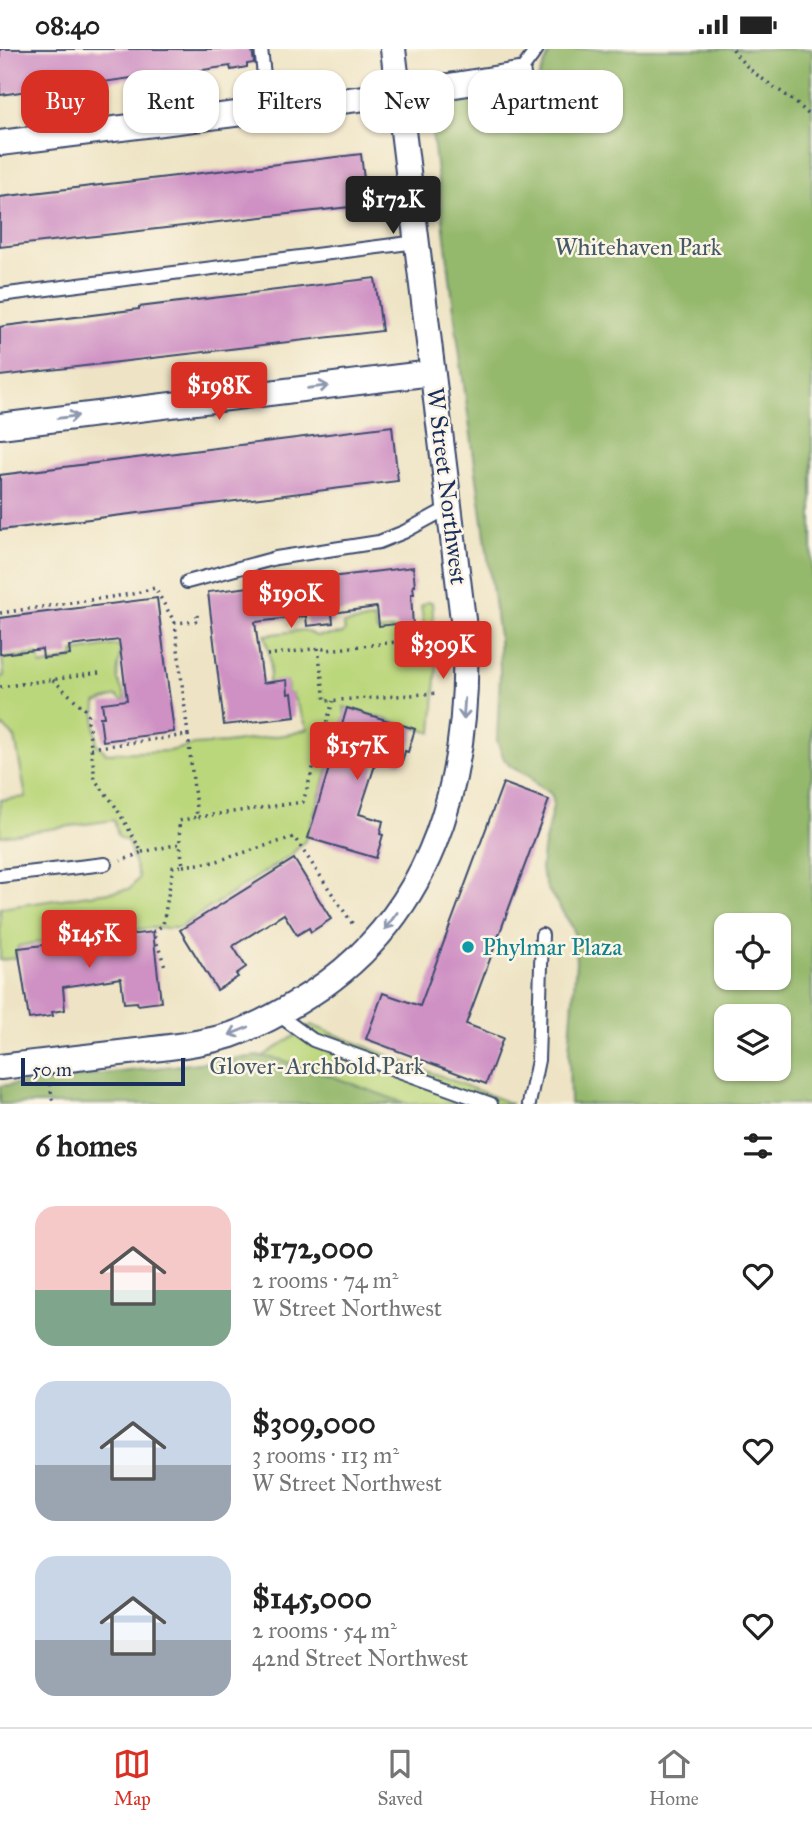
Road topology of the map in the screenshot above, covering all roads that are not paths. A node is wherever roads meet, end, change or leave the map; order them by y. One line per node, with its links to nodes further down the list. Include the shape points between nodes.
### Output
1 (261, 49): 4 (lane)
2 (393, 49): 5 (street, W Street Northwest)
3 (537, 49): 6 (lane)
4 (263, 70)
5 (395, 70)
6 (522, 70)
7 (233, 114): 9 (street)
8 (403, 133): 10 (street, W Street Northwest)
9 (0, 143)
10 (417, 242): 11 (lane); 12 (street, W Street Northwest)
11 (0, 295)
12 (432, 373): 13 (street, one-way to 12); 14 (street, W Street Northwest)
13 (0, 426)
14 (450, 507): 15 (lane, via 380,542 276,558); 19 (street, W Street Northwest, one-way to 19, via 466,660 462,733 450,796 434,846 407,899 373,943 341,973)
15 (187, 582)
16 (105, 865): 17 (lane)
17 (0, 876)
18 (542, 935): 22 (lane, via 538,1060)
19 (278, 1014): 20 (street, W Street Northwest, one-way to 20, via 209,1041); 21 (lane, via 313,1040)
20 (0, 1067)
21 (491, 1104)
22 (528, 1104)

